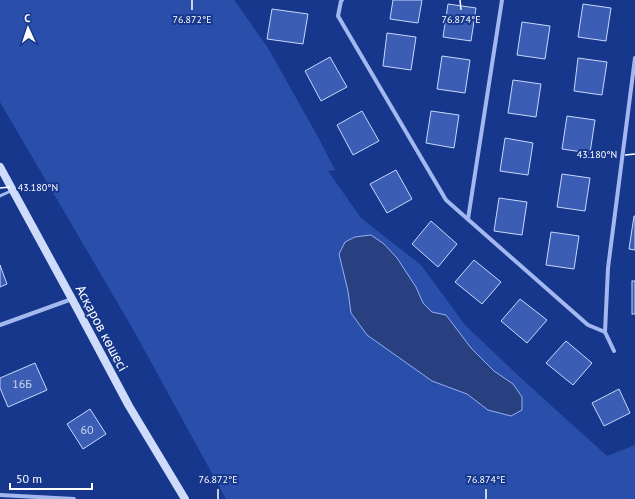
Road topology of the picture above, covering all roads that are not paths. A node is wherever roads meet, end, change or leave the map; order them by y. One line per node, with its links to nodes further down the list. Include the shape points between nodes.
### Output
1 (342, 0): 7 (street, via 338,16 446,200)
2 (502, 0): 7 (street)
3 (635, 58): 10 (street, via 608,268)
4 (0, 166): 5 (street, Асқаров көшесі)
5 (13, 190): 6 (lane); 8 (street, Асқаров көшесі)
6 (0, 196)
7 (468, 219): 10 (street, via 588,325)
8 (72, 299): 9 (street); 14 (street, Асқаров көшесі, via 129,406)
9 (0, 325)
10 (605, 332): 11 (street)
11 (614, 351)
12 (0, 495): 13 (street)
13 (74, 499)
14 (185, 499)

